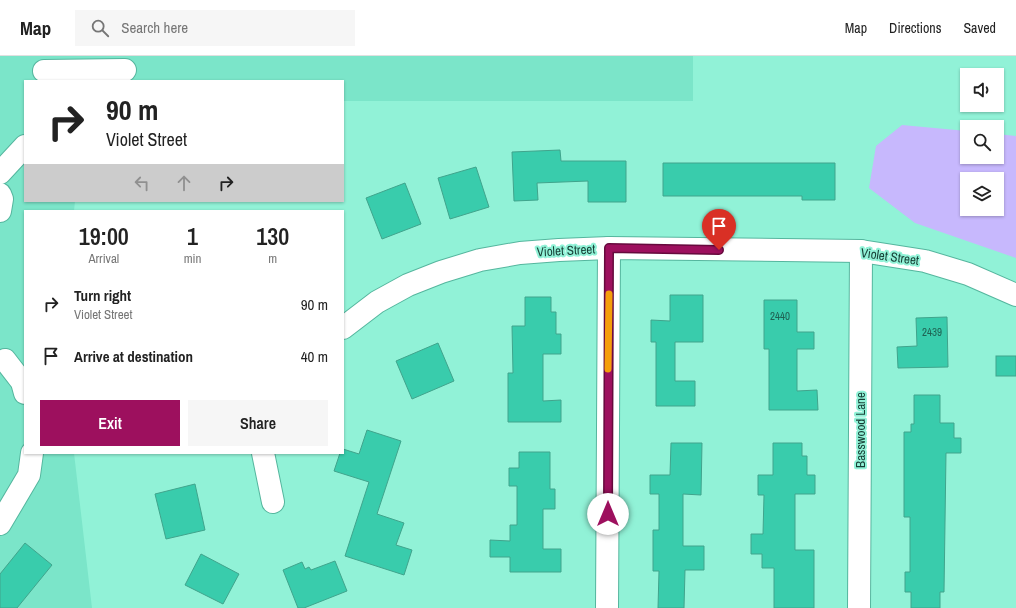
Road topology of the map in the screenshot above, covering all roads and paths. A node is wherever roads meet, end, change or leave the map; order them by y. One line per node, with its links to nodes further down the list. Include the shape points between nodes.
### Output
1 (44, 69): 2 (street)
2 (125, 70)
3 (24, 147): 4 (street)
4 (0, 173)
5 (0, 194): 6 (street)
6 (0, 211)
7 (609, 248): 8 (street, Violet Street); 10 (street, Violet Street, via 520,253 480,260 408,285 377,302); 17 (street)
8 (861, 252): 9 (street, Violet Street, via 925,261 968,274); 18 (street, Basswood Lane)
9 (1016, 295)
10 (344, 327)
11 (5, 360): 12 (street, via 22,382)
12 (24, 389)
13 (32, 454): 16 (street, via 29,475)
14 (263, 454): 15 (street)
15 (273, 502)
16 (0, 524)
17 (607, 608)
18 (859, 608)

